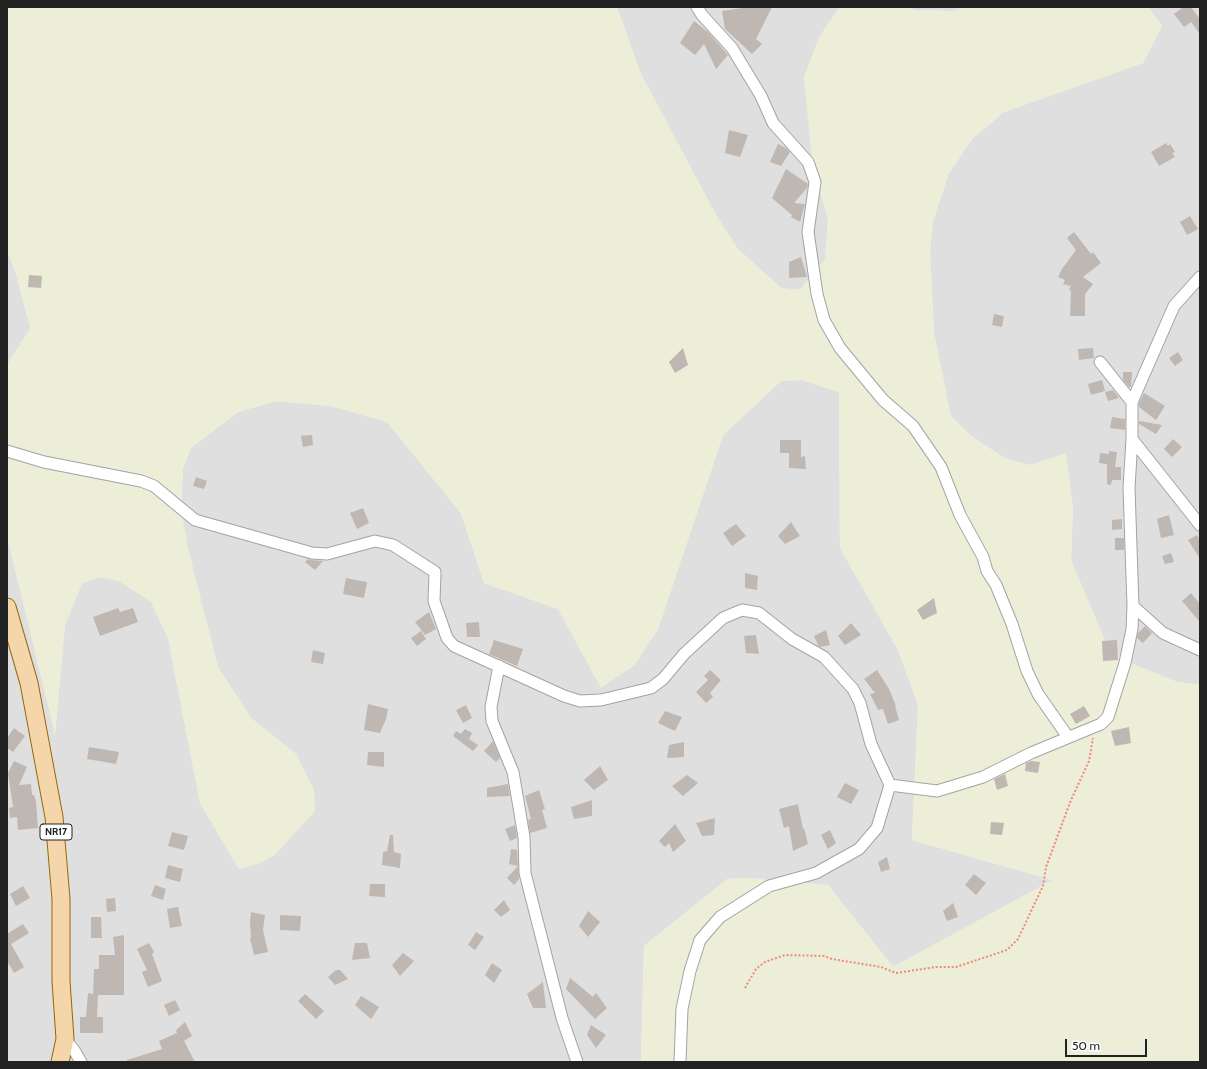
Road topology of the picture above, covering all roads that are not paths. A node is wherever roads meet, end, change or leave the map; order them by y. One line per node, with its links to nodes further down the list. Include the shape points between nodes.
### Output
1 (697, 7): 12 (street, via 732,48 761,96 773,123 808,162 815,182 808,232 817,294 824,320 840,348 883,400 913,426 941,467 960,515 996,585 1027,671 1038,694)
2 (1200, 277): 4 (street, via 1174,306)
3 (1100, 362): 4 (street)
4 (1132, 402): 5 (street)
5 (1132, 439): 7 (street); 8 (street, via 1129,488)
6 (7, 450): 11 (street, via 44,462 141,481 154,486 195,520 312,553 327,554 375,541 394,545 435,572 434,601 447,638 454,646)
7 (1200, 525)
8 (1133, 606): 10 (street, via 1163,633); 12 (street, via 1132,629 1125,664 1108,717 1100,724)
9 (7, 607): 14 (main road, NR17, via 29,684 54,817 61,899 61,981)
10 (1200, 650)
11 (499, 666): 13 (street, via 564,696 580,701 601,700 651,688 723,618 742,610 759,613 792,639 824,657 853,689 860,703 871,744); 17 (street, via 491,707 492,721 513,772 524,836 525,873 562,1018)
12 (1068, 737): 13 (street, via 983,777 937,791)
13 (890, 785): 18 (street, via 877,828 859,849 816,874 769,886 720,917 700,940 682,1009)
14 (65, 1039): 15 (main road, NR17); 16 (street)
15 (60, 1062)
16 (81, 1062)
17 (577, 1062)
18 (680, 1062)

